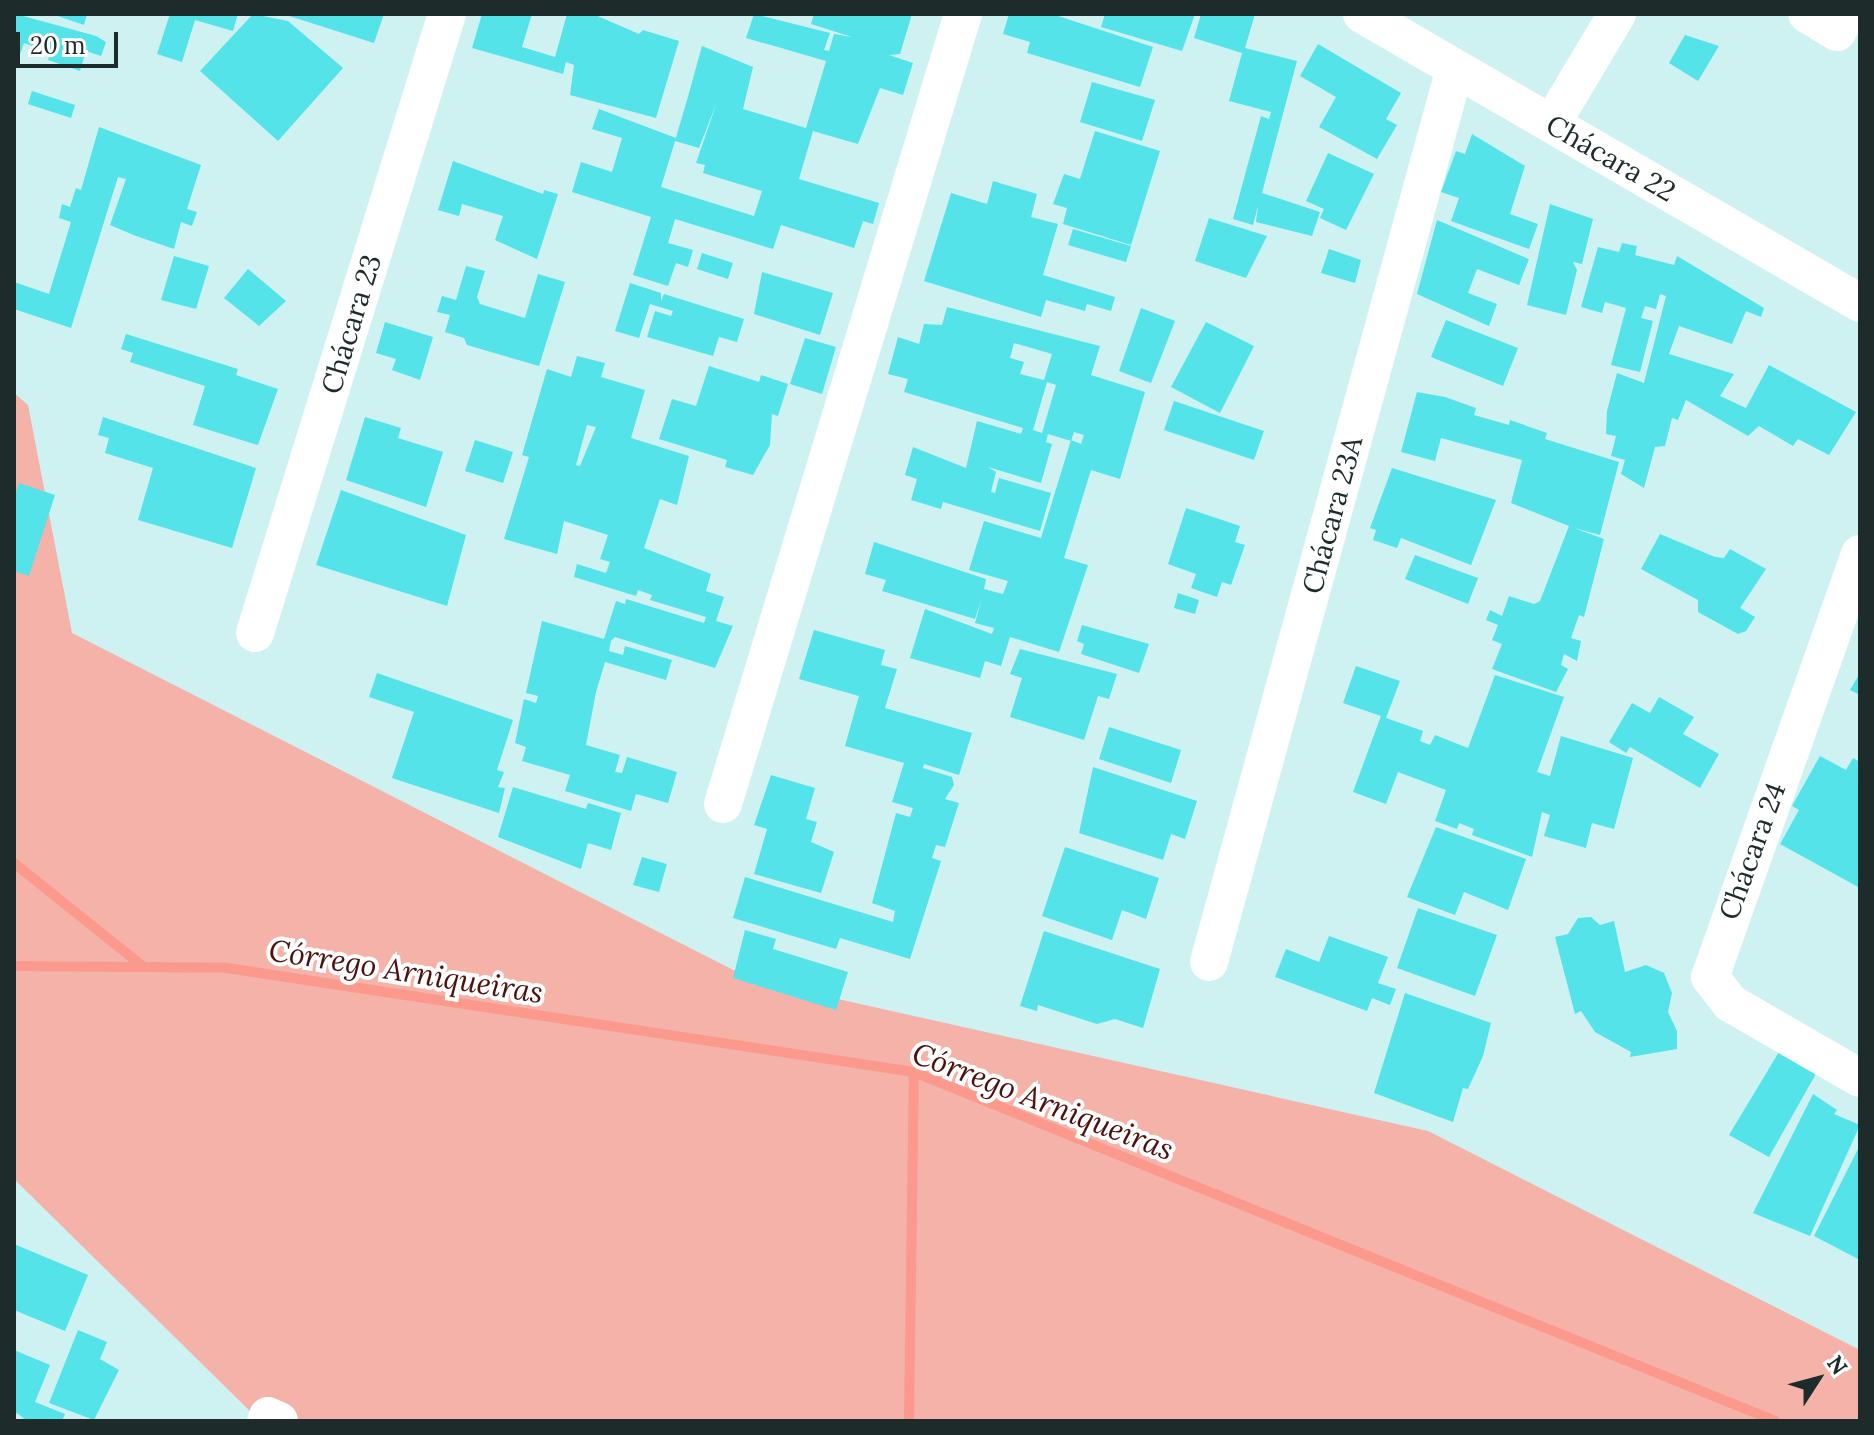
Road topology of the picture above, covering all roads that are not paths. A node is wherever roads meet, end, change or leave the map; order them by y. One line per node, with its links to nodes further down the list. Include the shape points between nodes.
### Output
1 (447, 14): 11 (street, Chácara 23)
2 (963, 14): 12 (street)
3 (1362, 14): 7 (street, Chácara 22)
4 (1617, 14): 8 (street)
5 (1807, 14): 6 (street, via 1837,32)
6 (1848, 14)
7 (1455, 68): 8 (street, Chácara 22); 13 (street, Chácara 23A)
8 (1552, 123): 9 (street, Chácara 22)
9 (1860, 303)
10 (1860, 554): 14 (street, Chácara 24, via 1710,977 1730,1003)
11 (255, 633)
12 (723, 804)
13 (1209, 962)
14 (1860, 1078)
15 (266, 1421): 16 (street, via 268,1416)
16 (279, 1421)

